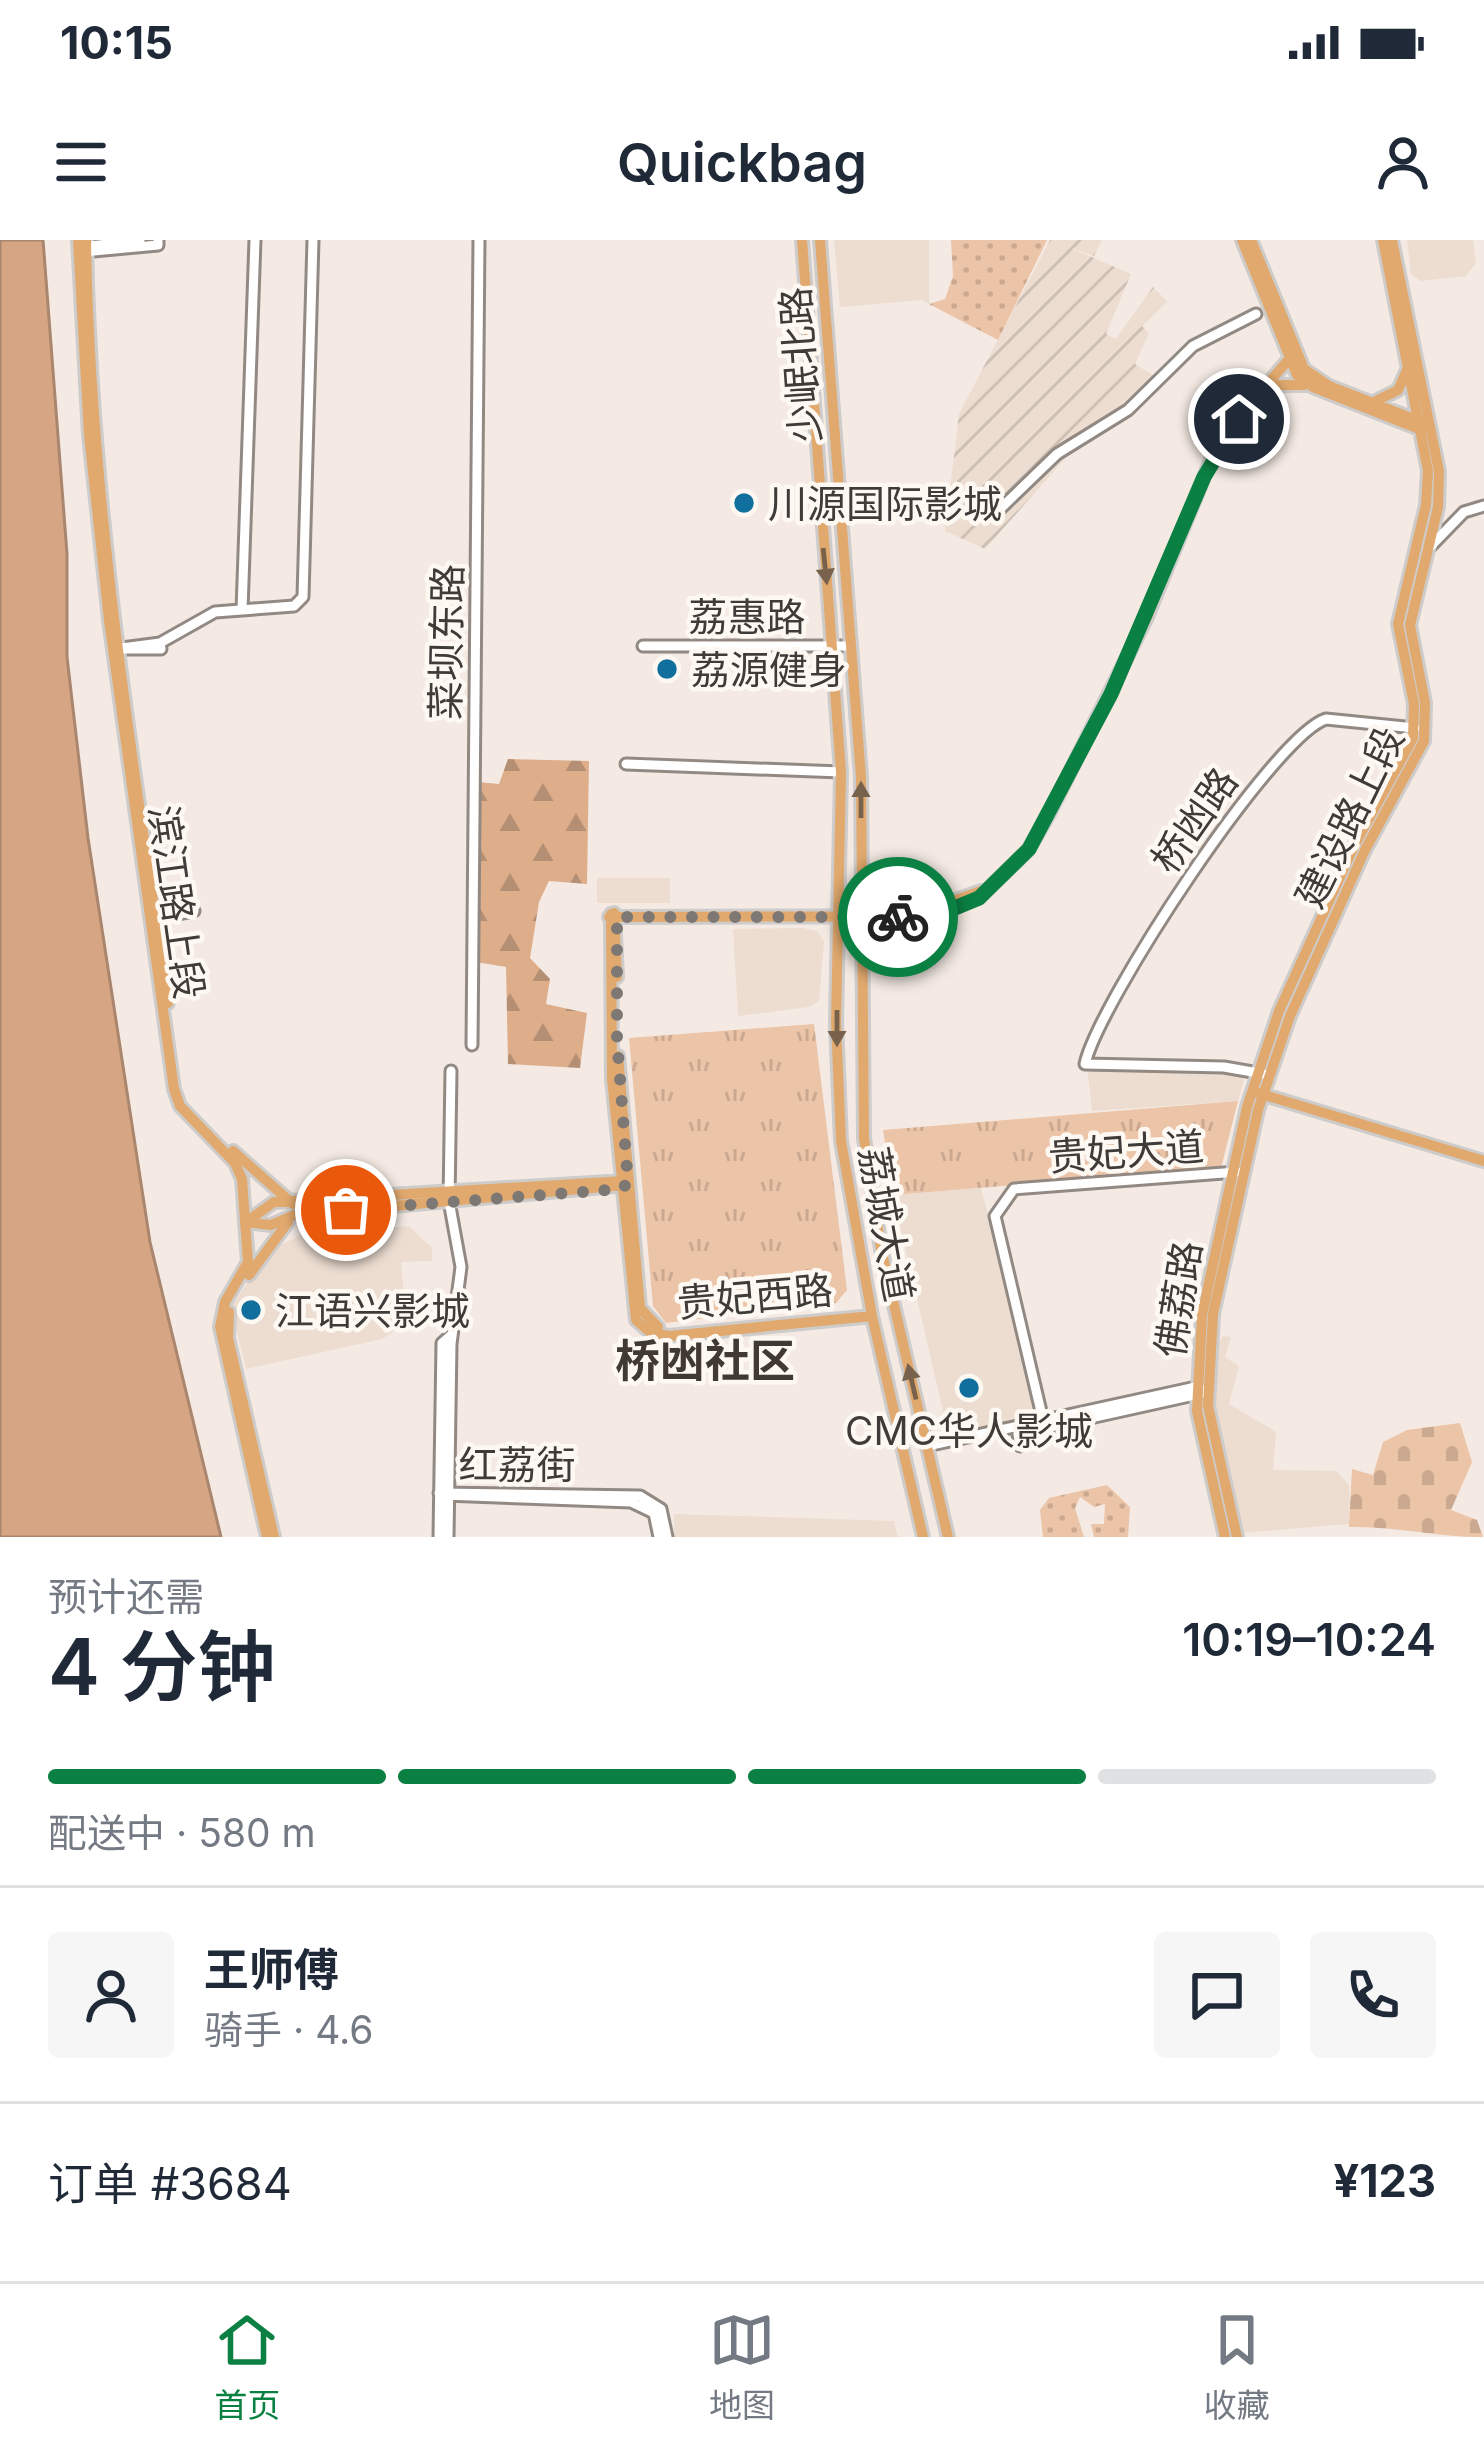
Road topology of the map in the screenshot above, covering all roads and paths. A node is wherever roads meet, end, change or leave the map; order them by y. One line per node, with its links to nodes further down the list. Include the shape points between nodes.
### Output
1 (140, 240): 10 (street)
2 (256, 240): 24 (street)
3 (313, 240): 24 (street, via 305,588 294,606)
4 (479, 240): 38 (street, 菜坝东路)
5 (802, 240): 26 (main road, 少岷北路, one-way to 26)
6 (820, 240): 27 (main road, 少岷北路)
7 (1246, 240): 11 (main road); 14 (main road)
8 (1388, 240): 15 (main road); 19 (main road)
9 (158, 243): 10 (street)
10 (83, 246): 28 (main road, 滨江路上段)
11 (1262, 284): 12 (street); 13 (main road)
12 (1256, 314): 13 (street); 22 (street, via 1193,346 1128,410 1057,454)
13 (1282, 334): 14 (main road)
14 (1291, 355): 16 (main road, via 1297,375); 17 (main road); 18 (main road, via 1312,377); 20 (main road, via 1235,416)
15 (1408, 363): 18 (main road, via 1402,386); 19 (main road)
16 (1313, 387): 17 (main road, via 1285,384); 19 (main road)
17 (1256, 397): 20 (main road)
18 (1374, 402): 19 (main road)
19 (1424, 425): 23 (main road, 建设路上段, via 1439,492); 29 (main road, 建设路上段, via 1426,505 1398,624)
20 (1219, 447): 34 (main road, via 1147,617 1029,849 984,891 938,915)
21 (1484, 506): 23 (street, via 1464,512)
22 (999, 510)
23 (1427, 550): 29 (main road, 建设路上段, via 1410,625)
24 (242, 610): 28 (street, via 207,614 160,646)
25 (643, 646): 26 (street, 荔惠路)
26 (833, 646): 27 (street, 荔惠路); 31 (main road, 少岷北路)
27 (850, 646): 34 (main road, 少岷北路, one-way to 27)
28 (119, 649): 35 (main road, 滨江路上段)
29 (1420, 728): 40 (main road, 建设路上段, via 1421,750); 40 (street, 桥凼路, via 1326,719 1282,749 1130,969 1085,1064)
30 (626, 764): 31 (street)
31 (841, 772): 33 (main road, 少岷北路)
32 (194, 911): 35 (street)
33 (840, 913): 34 (main road); 36 (main road, 荔城大道); 48 (main road, via 613,915)
34 (862, 913): 37 (main road, 荔城大道)
35 (151, 920): 50 (main road, 滨江路上段, via 183,1098); 51 (main road, 滨江路上段, via 176,1098 238,1167)
36 (838, 950): 37 (main road); 43 (main road, 荔城大道, one-way to 43)
37 (861, 952): 42 (main road, 荔城大道)
38 (472, 1045)
39 (451, 1071): 49 (street)
40 (1263, 1074): 41 (main road, 佛荔路)
41 (1257, 1092): 46 (main road); 47 (main road, 佛荔路)
42 (862, 1119): 43 (main road); 44 (main road, 荔城大道)
43 (840, 1121): 45 (main road, 荔城大道)
44 (864, 1138): 45 (main road); 55 (main road, 荔城大道, one-way to 44)
45 (841, 1141): 52 (main road, 荔城大道)
46 (1484, 1160)
47 (1237, 1172): 53 (main road, 佛荔路); 54 (street, 贵妃大道, via 1014,1189 995,1216)
48 (623, 1183): 49 (main road); 52 (main road, 贵妃西路, via 633,1313 651,1333)
49 (449, 1195): 50 (main road); 57 (street, via 460,1267 455,1331 442,1343)
50 (293, 1210): 51 (main road, via 276,1225); 51 (main road, via 269,1203); 58 (main road, 滨江路上段, via 227,1319)
51 (246, 1222): 58 (main road, 滨江路上段, via 248,1262 225,1302 220,1337)
52 (871, 1312): 61 (main road, 荔城大道)
53 (1200, 1391): 54 (street); 56 (street, via 1018,1434); 63 (main road, 佛荔路, via 1202,1447); 64 (main road, 佛荔路)
54 (1043, 1420): 55 (street)
55 (927, 1446): 62 (main road, 荔城大道)
56 (1021, 1446)
57 (445, 1493): 59 (street); 60 (street, 红荔街, via 631,1495 654,1508)
58 (271, 1537)
59 (443, 1537)
60 (663, 1537)
61 (923, 1537)
62 (948, 1537)
63 (1225, 1537)
64 (1237, 1537)

